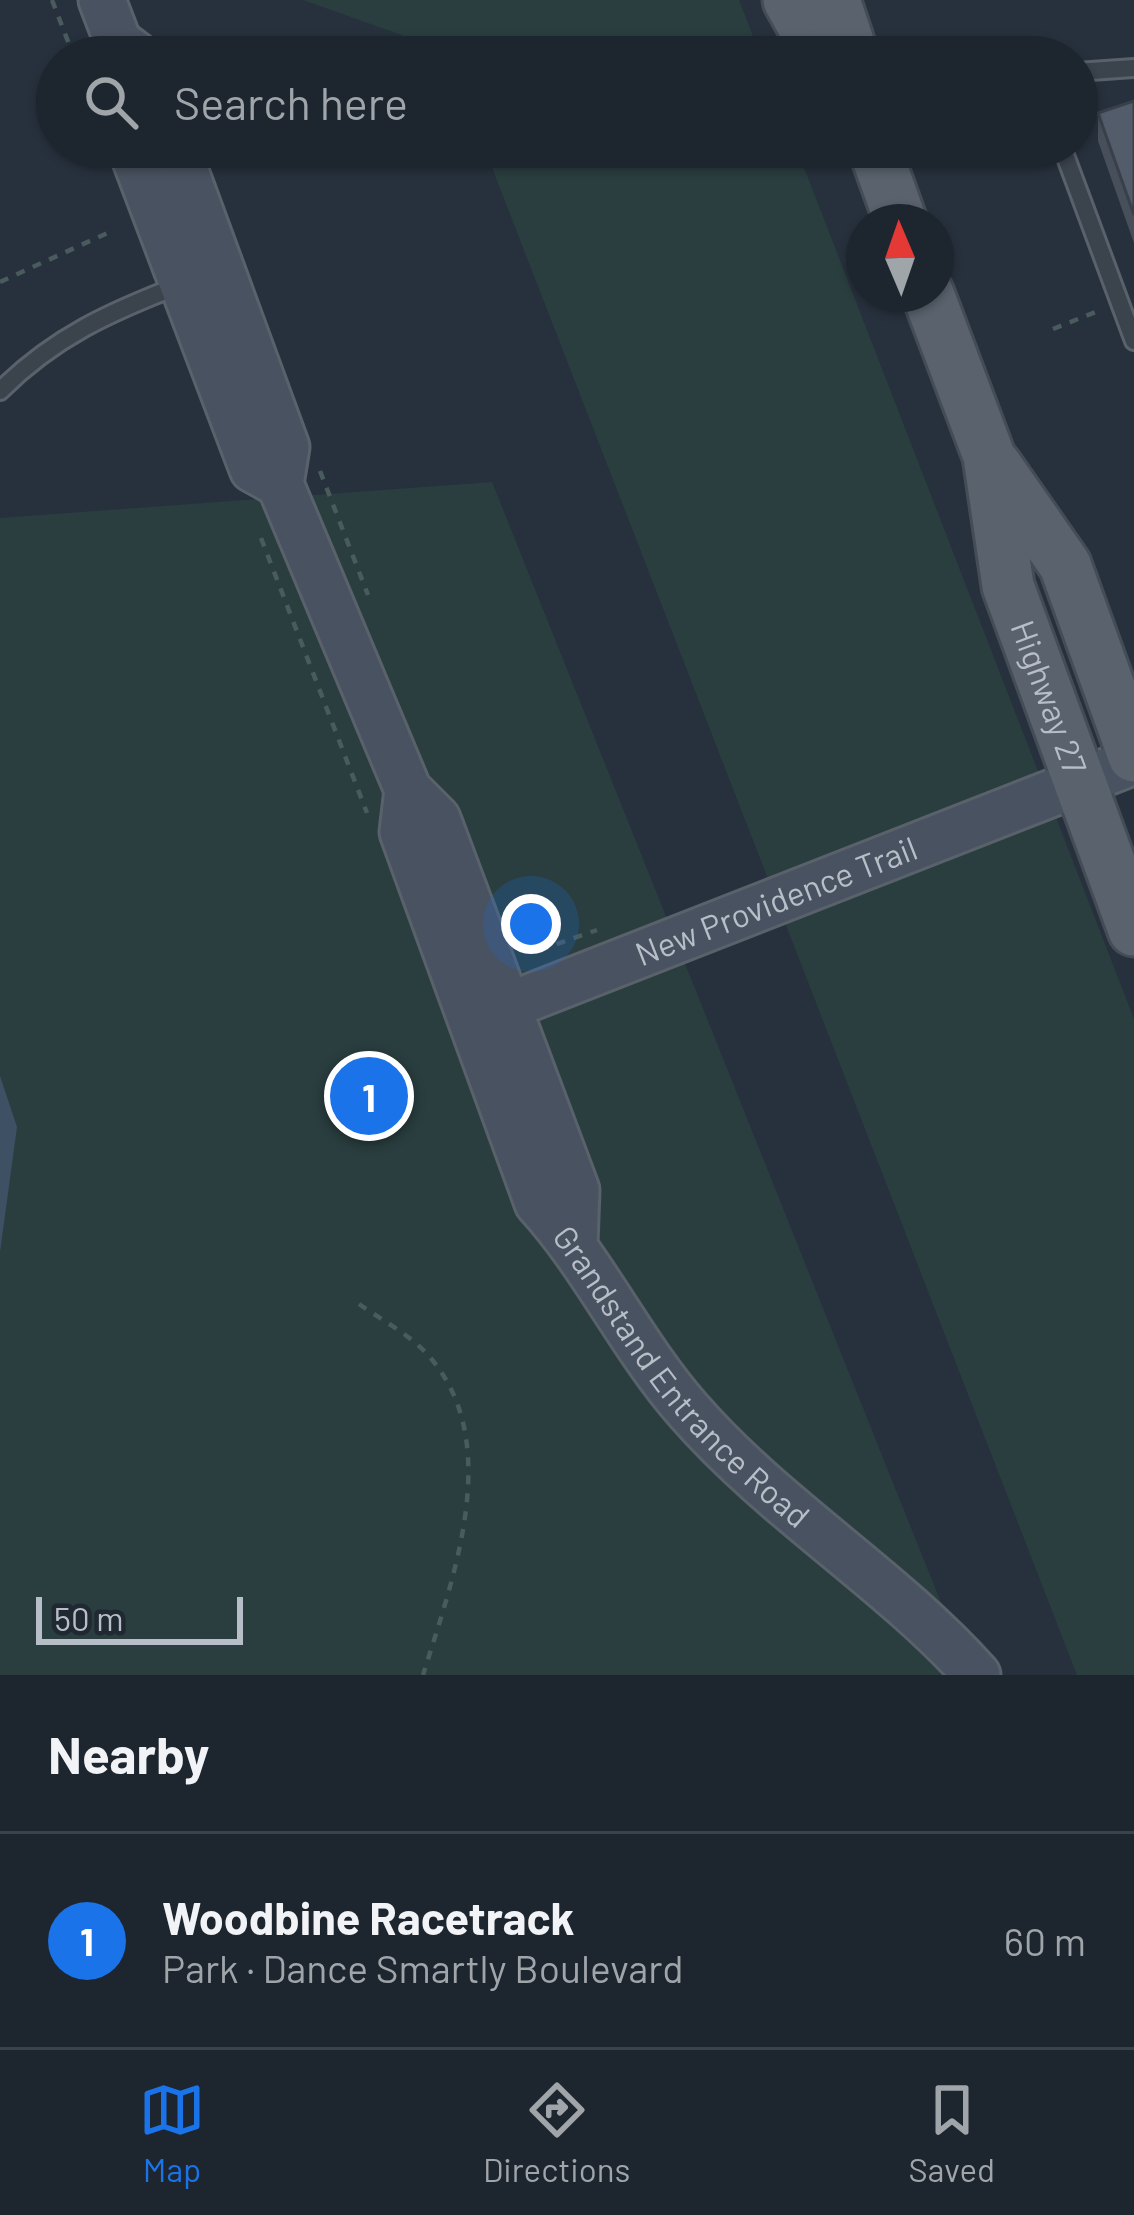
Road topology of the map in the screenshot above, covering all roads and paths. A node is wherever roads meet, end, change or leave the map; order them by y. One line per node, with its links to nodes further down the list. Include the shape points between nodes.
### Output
1 (52, 0): 5 (path)
2 (789, 0): 6 (main road)
3 (833, 0): 7 (main road)
4 (848, 0): 8 (main road)
5 (66, 36)
6 (823, 36)
7 (839, 36)
8 (844, 36)
9 (1134, 68): 10 (lane)
10 (1098, 71)
11 (142, 168): 17 (street)
12 (180, 168): 17 (street)
13 (881, 168): 15 (main road)
14 (1070, 168): 19 (lane)
15 (894, 204)
16 (114, 230): 18 (path)
17 (201, 276): 23 (lane, via 90,320 39,352); 25 (street, via 253,469)
18 (0, 282)
19 (1120, 303): 21 (path); 22 (lane)
20 (935, 312): 24 (main road, Highway 27)
21 (1053, 329)
22 (1134, 340)
23 (0, 391)
24 (989, 456): 28 (main road, Highway 27, via 1065,565); 29 (main road, Highway 27, via 1008,586)
25 (297, 470): 27 (path); 34 (street, Grandstand Entrance Road, via 408,790 403,832)
26 (256, 527): 30 (path)
27 (374, 609)
28 (1134, 758): 29 (street, New Providence Trail)
29 (1081, 782): 32 (main road, Highway 27); 34 (street, New Providence Trail)
30 (374, 831)
31 (598, 929): 33 (path, via 540,950)
32 (1134, 930)
33 (518, 933)
34 (489, 1013): 37 (street, Grandstand Entrance Road, via 538,1203 574,1243 644,1356 743,1466)
35 (359, 1304): 36 (path, via 425,1352 454,1392 468,1439 452,1581)
36 (424, 1675)
37 (977, 1675)

